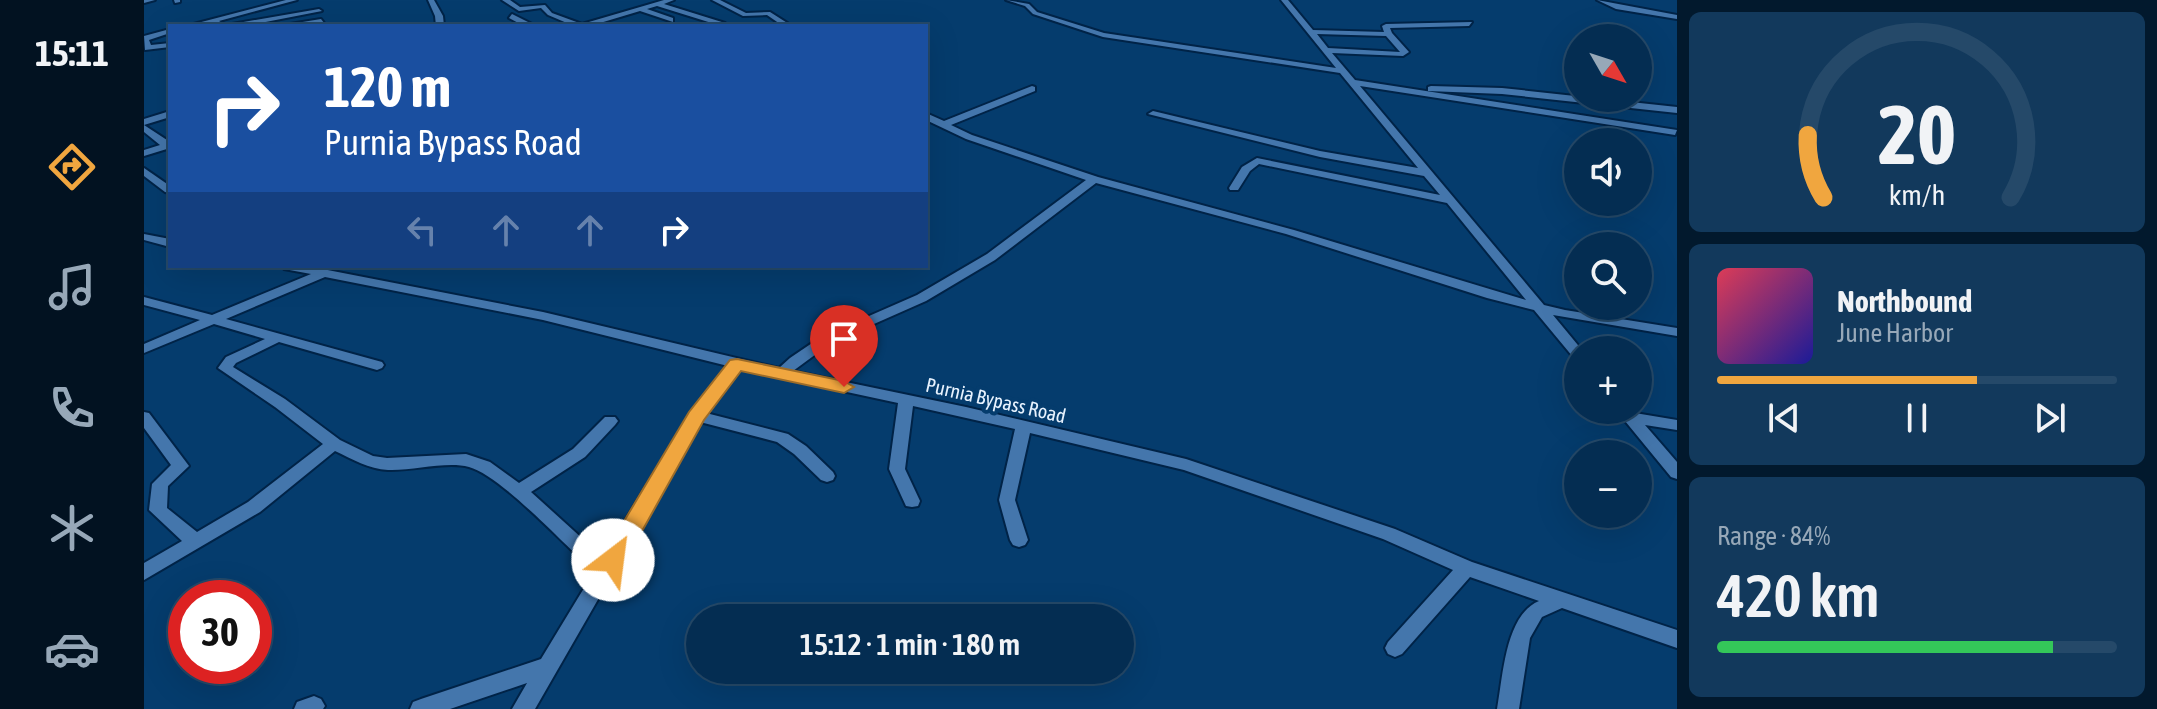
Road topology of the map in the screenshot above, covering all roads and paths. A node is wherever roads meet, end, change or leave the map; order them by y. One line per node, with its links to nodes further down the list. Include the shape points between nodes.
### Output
1 (152, 0): 11 (street)
2 (250, 0): 14 (street)
3 (294, 0): 14 (street)
4 (431, 0): 26 (street)
5 (505, 0): 28 (street, via 519,9 542,6)
6 (671, 0): 12 (street)
7 (715, 0): 30 (street, via 747,15 768,13)
8 (1009, 0): 38 (street, via 1099,35)
9 (1283, 0): 33 (street)
10 (1600, 0): 17 (street)
11 (144, 1)
12 (657, 4): 13 (street); 21 (street)
13 (639, 9): 19 (street); 29 (street)
14 (250, 11): 18 (street)
15 (319, 11): 24 (street)
16 (512, 16): 27 (street)
17 (1677, 17)
18 (213, 20): 22 (street); 23 (street)
19 (670, 20)
20 (321, 21): 25 (street)
21 (721, 23)
22 (198, 24)
23 (220, 24)
24 (244, 24)
25 (302, 24)
26 (440, 24)
27 (526, 24)
28 (577, 24)
29 (589, 24)
30 (785, 24)
31 (1469, 24): 34 (street, via 1387,26)
32 (168, 32): 35 (street)
33 (1310, 32): 34 (street); 37 (street)
34 (1388, 34): 37 (street, via 1404,54)
35 (144, 38): 36 (street, via 146,48)
36 (168, 45)
37 (1325, 50): 38 (street)
38 (1342, 71): 39 (street)
39 (1351, 82): 41 (street); 53 (street)
40 (1032, 89): 47 (street)
41 (1423, 91): 42 (street, via 1472,89); 48 (street)
42 (1677, 110)
43 (1153, 114): 53 (street, via 1308,152)
44 (168, 115): 46 (street)
45 (928, 117): 47 (street)
46 (144, 125): 49 (street)
47 (943, 125): 54 (street)
48 (1675, 132)
49 (168, 144)
50 (168, 145): 51 (street)
51 (144, 153)
52 (144, 171): 56 (street)
53 (1427, 173): 57 (street)
54 (1094, 179): 64 (street); 72 (street, via 991,257 913,302 818,344)
55 (1234, 188): 57 (street, via 1257,161)
56 (168, 189)
57 (1449, 200): 64 (street)
58 (144, 237): 59 (street)
59 (168, 242): 60 (street)
60 (144, 248)
61 (299, 268): 62 (street, Purnia Bypass Road)
62 (325, 273): 65 (street); 70 (street, Purnia Bypass Road, via 543,316)
63 (144, 301): 65 (street)
64 (1540, 308): 66 (street); 67 (street)
65 (213, 322): 68 (street); 69 (street)
66 (1677, 332)
67 (1564, 337)
68 (277, 338): 71 (street); 81 (street, via 225,368)
69 (144, 349)
70 (737, 364): 72 (street, Purnia Bypass Road); 74 (street)
71 (377, 365)
72 (782, 374): 73 (street, Purnia Bypass Road)
73 (906, 400): 80 (street, Purnia Bypass Road); 85 (street, via 897,469)
74 (696, 416): 83 (street, via 782,438); 88 (street)
75 (144, 417): 87 (street, via 181,466 160,484 158,510)
76 (1652, 420): 79 (street)
77 (610, 421): 84 (street, via 579,453)
78 (1635, 424): 82 (street)
79 (1677, 425)
80 (1024, 426): 86 (street, via 1007,500); 89 (street, Purnia Bypass Road, via 1186,465 1389,534)
81 (334, 444): 84 (street, via 387,464 466,460); 87 (street, via 280,488)
82 (1677, 473)
83 (827, 476)
84 (519, 491): 88 (street, via 590,557)
85 (912, 501)
86 (1019, 540)
87 (196, 542): 90 (street)
88 (613, 560): 94 (street)
89 (1466, 568): 91 (street, Purnia Bypass Road); 93 (street)
90 (144, 572)
91 (1561, 600): 92 (street, Purnia Bypass Road); 97 (street, via 1535,611 1520,636)
92 (1677, 639)
93 (1395, 648)
94 (548, 666): 95 (street); 96 (street)
95 (421, 709)
96 (523, 709)
97 (1508, 709)

